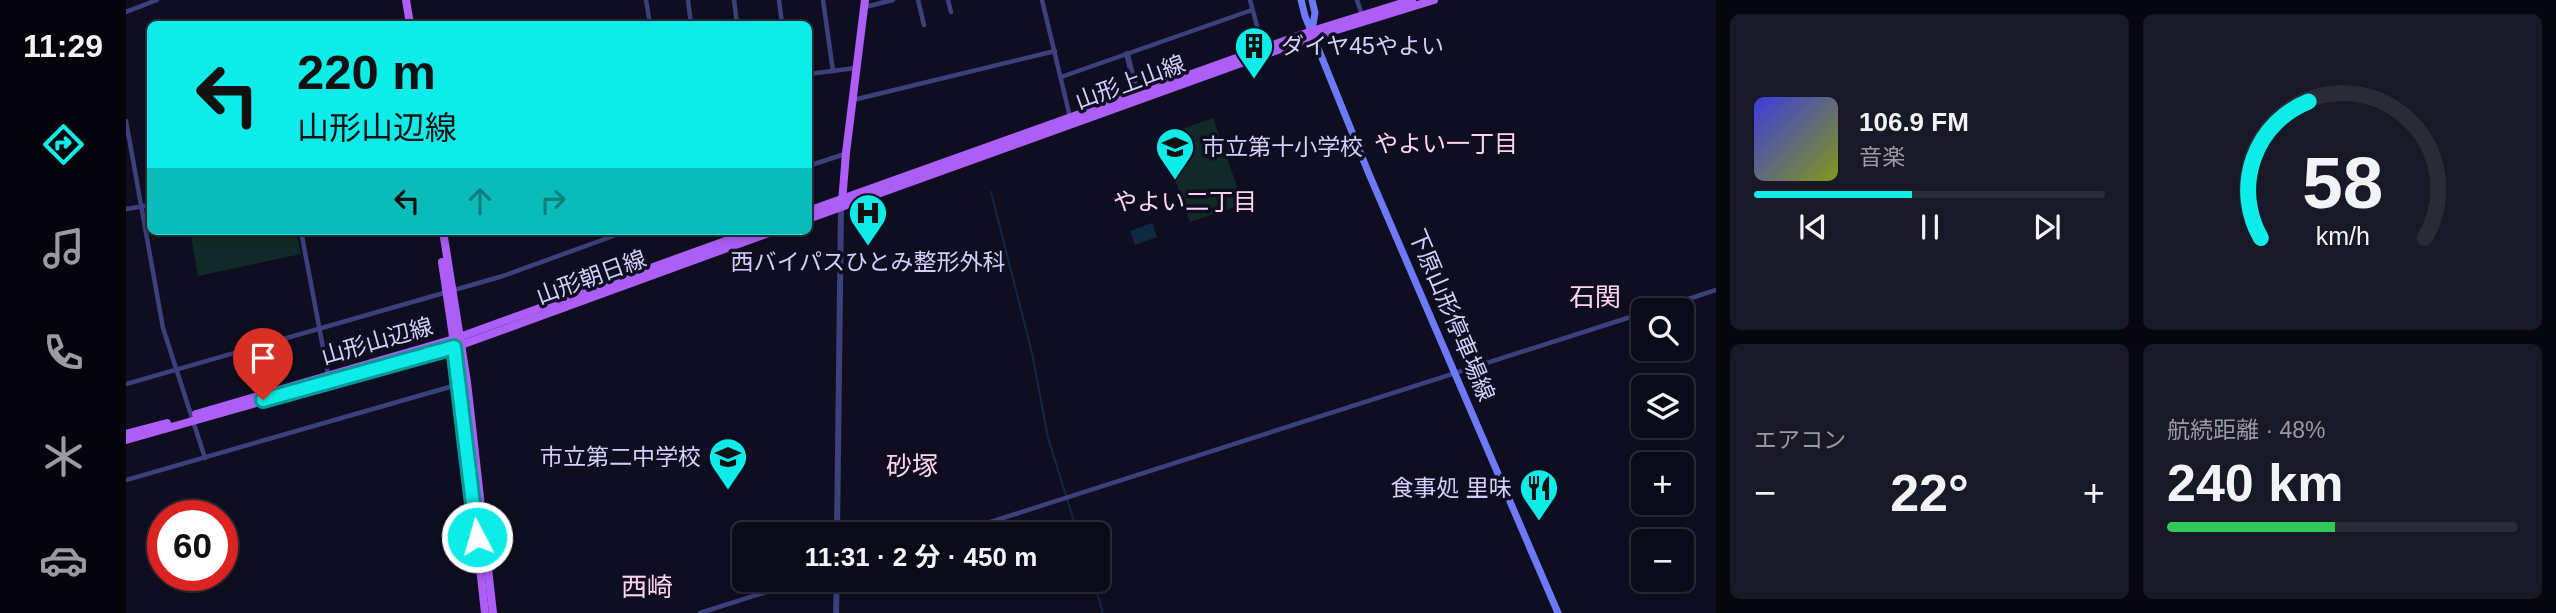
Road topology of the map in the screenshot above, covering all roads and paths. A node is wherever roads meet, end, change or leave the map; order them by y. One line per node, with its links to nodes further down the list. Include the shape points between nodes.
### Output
1 (158, 0): 20 (street)
2 (403, 0): 23 (main road)
3 (646, 0): 24 (street)
4 (688, 0): 25 (street)
5 (734, 0): 26 (street)
6 (779, 0): 27 (street)
7 (823, 0): 34 (street)
8 (893, 0): 18 (street)
9 (918, 0): 28 (street)
10 (948, 0): 21 (street)
11 (1042, 0): 31 (street)
12 (1250, 0): 19 (street)
13 (1301, 0): 29 (main road, 下原山形停車場線)
14 (1312, 0): 29 (main road, 下原山形停車場線)
15 (1357, 0): 22 (street)
16 (1412, 0): 22 (main road, 山形上山線)
17 (1434, 0): 29 (main road, 山形上山線)
18 (865, 4): 33 (main road)
19 (1252, 10): 30 (street); 32 (street)
20 (126, 12)
21 (951, 12)
22 (1362, 15): 29 (main road, 山形上山線)
23 (406, 21)
24 (650, 21)
25 (691, 21)
26 (737, 21)
27 (782, 21)
28 (924, 25)
29 (1313, 34): 30 (main road, 山形上山線); 43 (main road, 山形上山線); 62 (main road, 下原山形停車場線)
30 (1263, 48): 37 (main road, 山形上山線)
31 (1055, 51): 36 (street); 38 (street)
32 (1127, 54): 36 (street); 37 (street)
33 (856, 68): 34 (street); 38 (main road)
34 (833, 71): 35 (street)
35 (812, 74)
36 (1061, 77): 39 (street)
37 (1137, 94): 39 (main road, 山形上山線)
38 (852, 100): 41 (main road)
39 (1070, 118): 43 (main road, 山形上山線)
40 (126, 121): 45 (street)
41 (846, 153): 42 (street); 43 (main road)
42 (812, 165)
43 (842, 203): 47 (main road); 48 (main road); 70 (street)
44 (147, 205): 45 (street)
45 (141, 206): 46 (street); 60 (street, via 163,328)
46 (126, 209)
47 (812, 210)
48 (812, 217)
49 (302, 235): 58 (street)
50 (441, 235): 55 (main road, 山形山辺線)
51 (616, 235): 55 (street)
52 (752, 235): 53 (main road, 山形朝日線)
53 (730, 239): 59 (main road, 山形朝日線)
54 (1716, 290): 56 (street)
55 (450, 291): 58 (street); 59 (main road, 山形山辺線)
56 (1692, 298)
57 (1631, 317): 62 (street)
58 (320, 328): 60 (street); 61 (street)
59 (457, 342): 61 (main road, 山形山辺線); 64 (main road); 65 (main road, 山形山辺線); 75 (main road)
60 (177, 370): 63 (street); 65 (street)
61 (328, 374): 65 (main road, 山形山辺線)
62 (1455, 374): 71 (street); 78 (main road, 下原山形停車場線)
63 (126, 384)
64 (460, 384): 68 (street); 74 (main road)
65 (193, 418): 66 (main road, 山形山辺線); 67 (main road, 山形山辺線); 68 (street)
66 (126, 434)
67 (126, 440)
68 (205, 458): 69 (street)
69 (126, 480)
70 (837, 522)
71 (991, 522)
72 (766, 592): 76 (street)
73 (837, 592): 77 (street)
74 (485, 613)
75 (493, 613)
76 (700, 613)
77 (836, 613)
78 (1558, 613)

